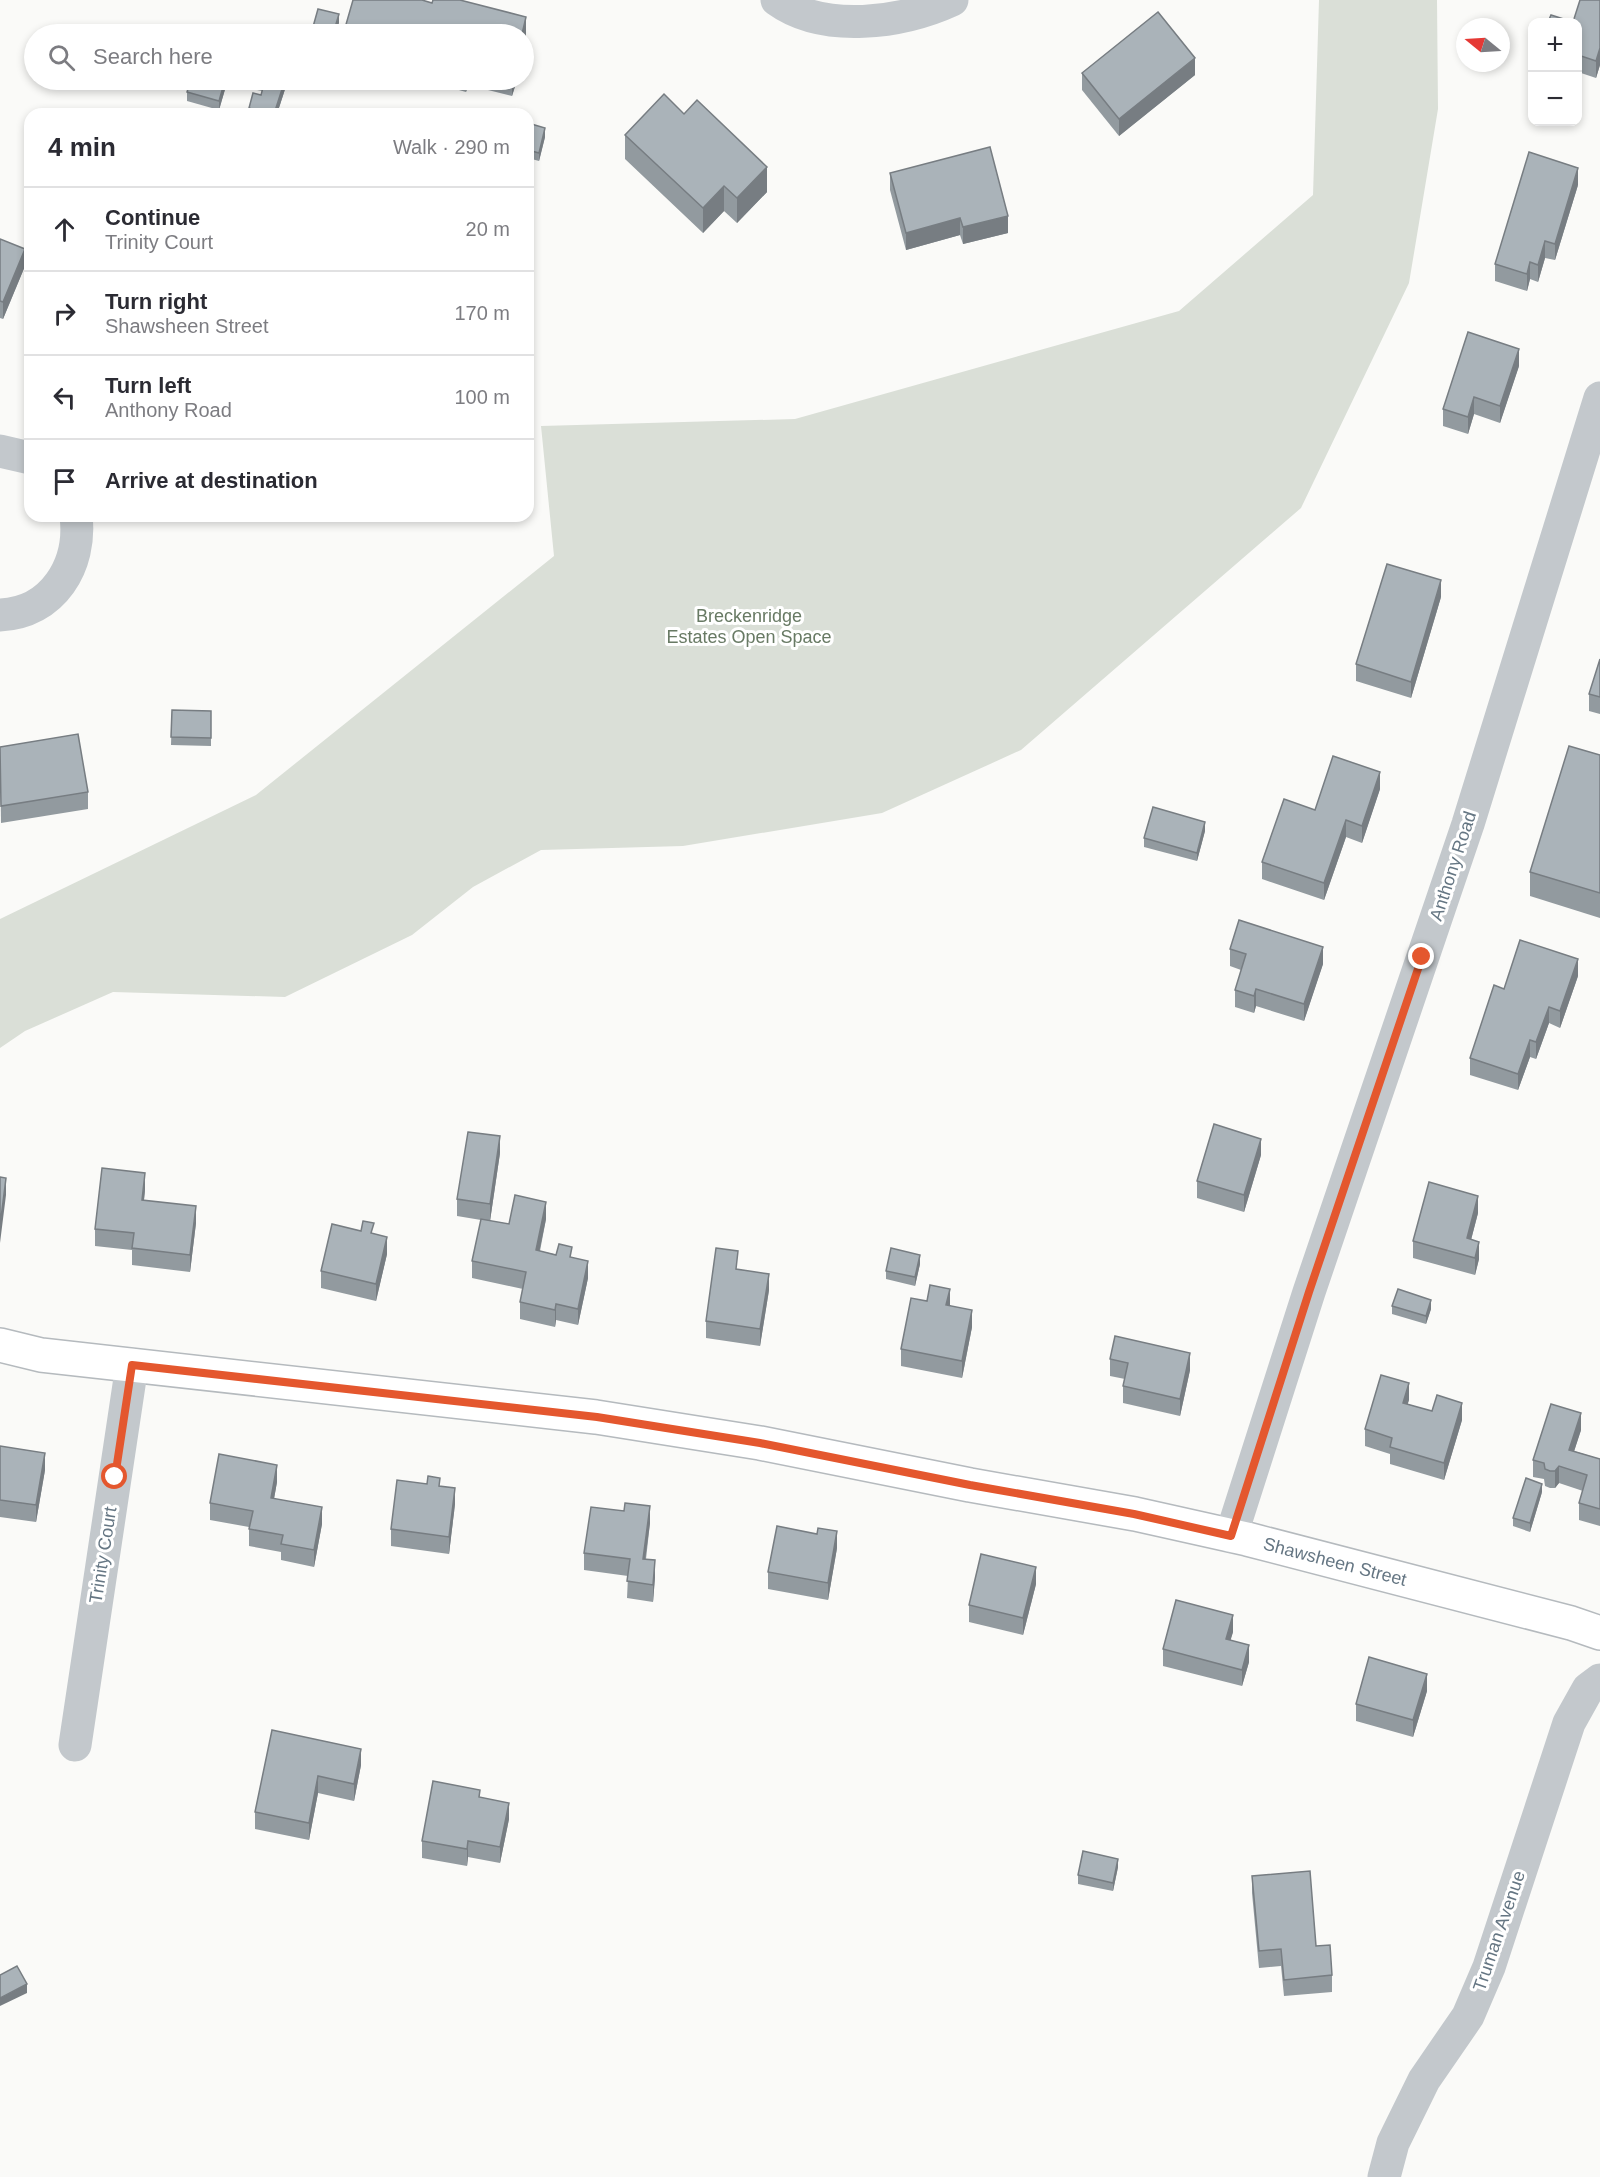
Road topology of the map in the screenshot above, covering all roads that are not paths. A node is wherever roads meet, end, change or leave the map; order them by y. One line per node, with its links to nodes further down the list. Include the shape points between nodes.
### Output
1 (777, 0): 2 (street, via 799,13 839,22 887,18)
2 (952, 0)
3 (1600, 398): 10 (street, Anthony Road, via 1468,824 1309,1292)
4 (0, 451): 5 (street)
5 (24, 457)
6 (77, 522): 7 (street, via 71,566 51,594 23,611)
7 (0, 615)
8 (0, 1345): 9 (main road, Shawsheen Street, via 41,1355)
9 (132, 1365): 10 (main road, Shawsheen Street, via 597,1417 760,1443); 13 (street, Trinity Court)
10 (1231, 1536): 11 (main road, Shawsheen Street)
11 (1600, 1633)
12 (1600, 1680): 14 (street, Truman Avenue, via 1588,1689 1569,1723 1490,1967 1468,2016 1424,2080 1393,2143)
13 (75, 1745)
14 (1384, 2177)

